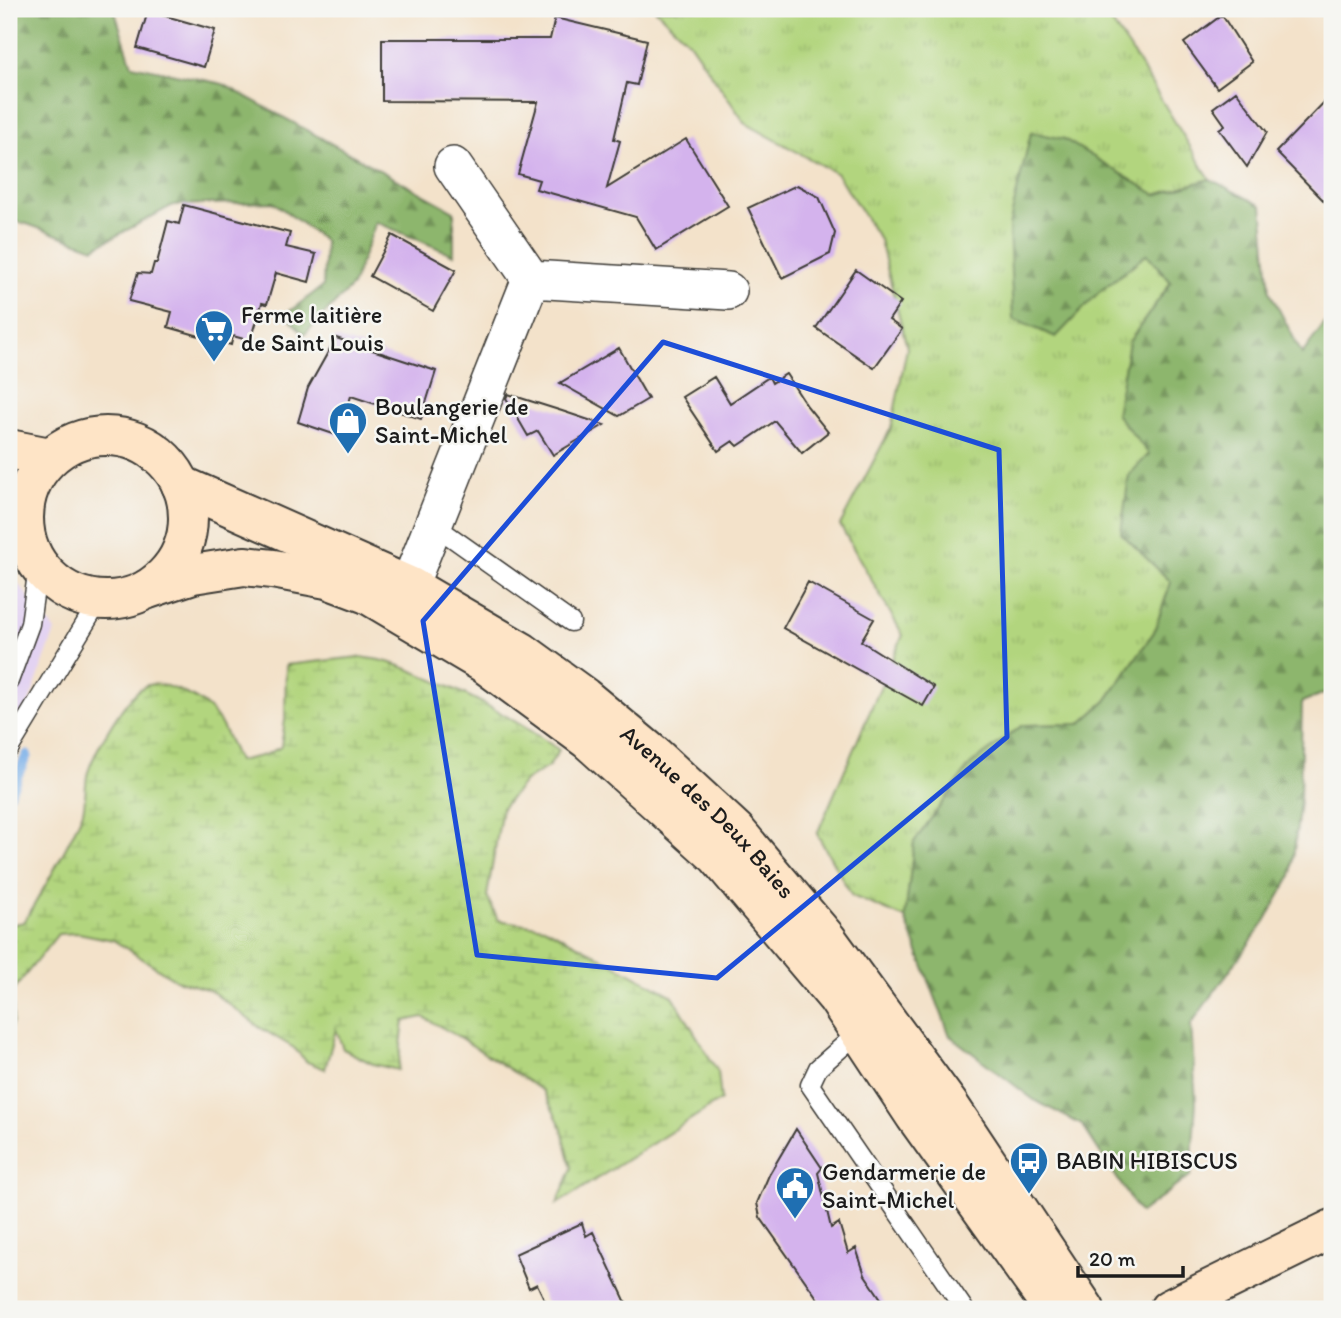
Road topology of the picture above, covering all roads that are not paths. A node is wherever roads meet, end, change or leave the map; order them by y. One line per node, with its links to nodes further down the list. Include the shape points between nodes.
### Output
1 (453, 166): 2 (street)
2 (531, 279): 3 (street); 7 (street)
3 (728, 291)
4 (9, 449): 5 (main road)
5 (50, 457): 6 (main road, Avenue des Deux Baies, via 72,443 96,436 122,437 167,463); 8 (main road, Avenue des Deux Baies, via 27,495)
6 (181, 485): 9 (main road, Avenue des Deux Baies); 10 (main road, Avenue des Deux Baies, via 187,532 180,555)
7 (433, 525): 9 (street); 12 (lane)
8 (21, 533): 11 (main road, Avenue des Deux Baies, via 55,584); 13 (lane, via 30,624)
9 (409, 586): 19 (main road, Avenue des Deux Baies, via 522,652 584,697 736,831 827,939 949,1105)
10 (148, 589): 11 (main road, Avenue des Deux Baies, via 125,599); 15 (main road, Avenue des Deux Baies, via 194,574 244,566 327,579 367,594 485,664 588,740 717,856 837,998)
11 (99, 601): 14 (lane)
12 (570, 622)
13 (9, 681)
14 (9, 749)
15 (859, 1032): 17 (lane, via 818,1068 810,1085); 18 (main road, Avenue des Deux Baies)
16 (1332, 1229): 20 (main road)
17 (964, 1309)
18 (1053, 1309)
19 (1085, 1309)
20 (1169, 1309)

